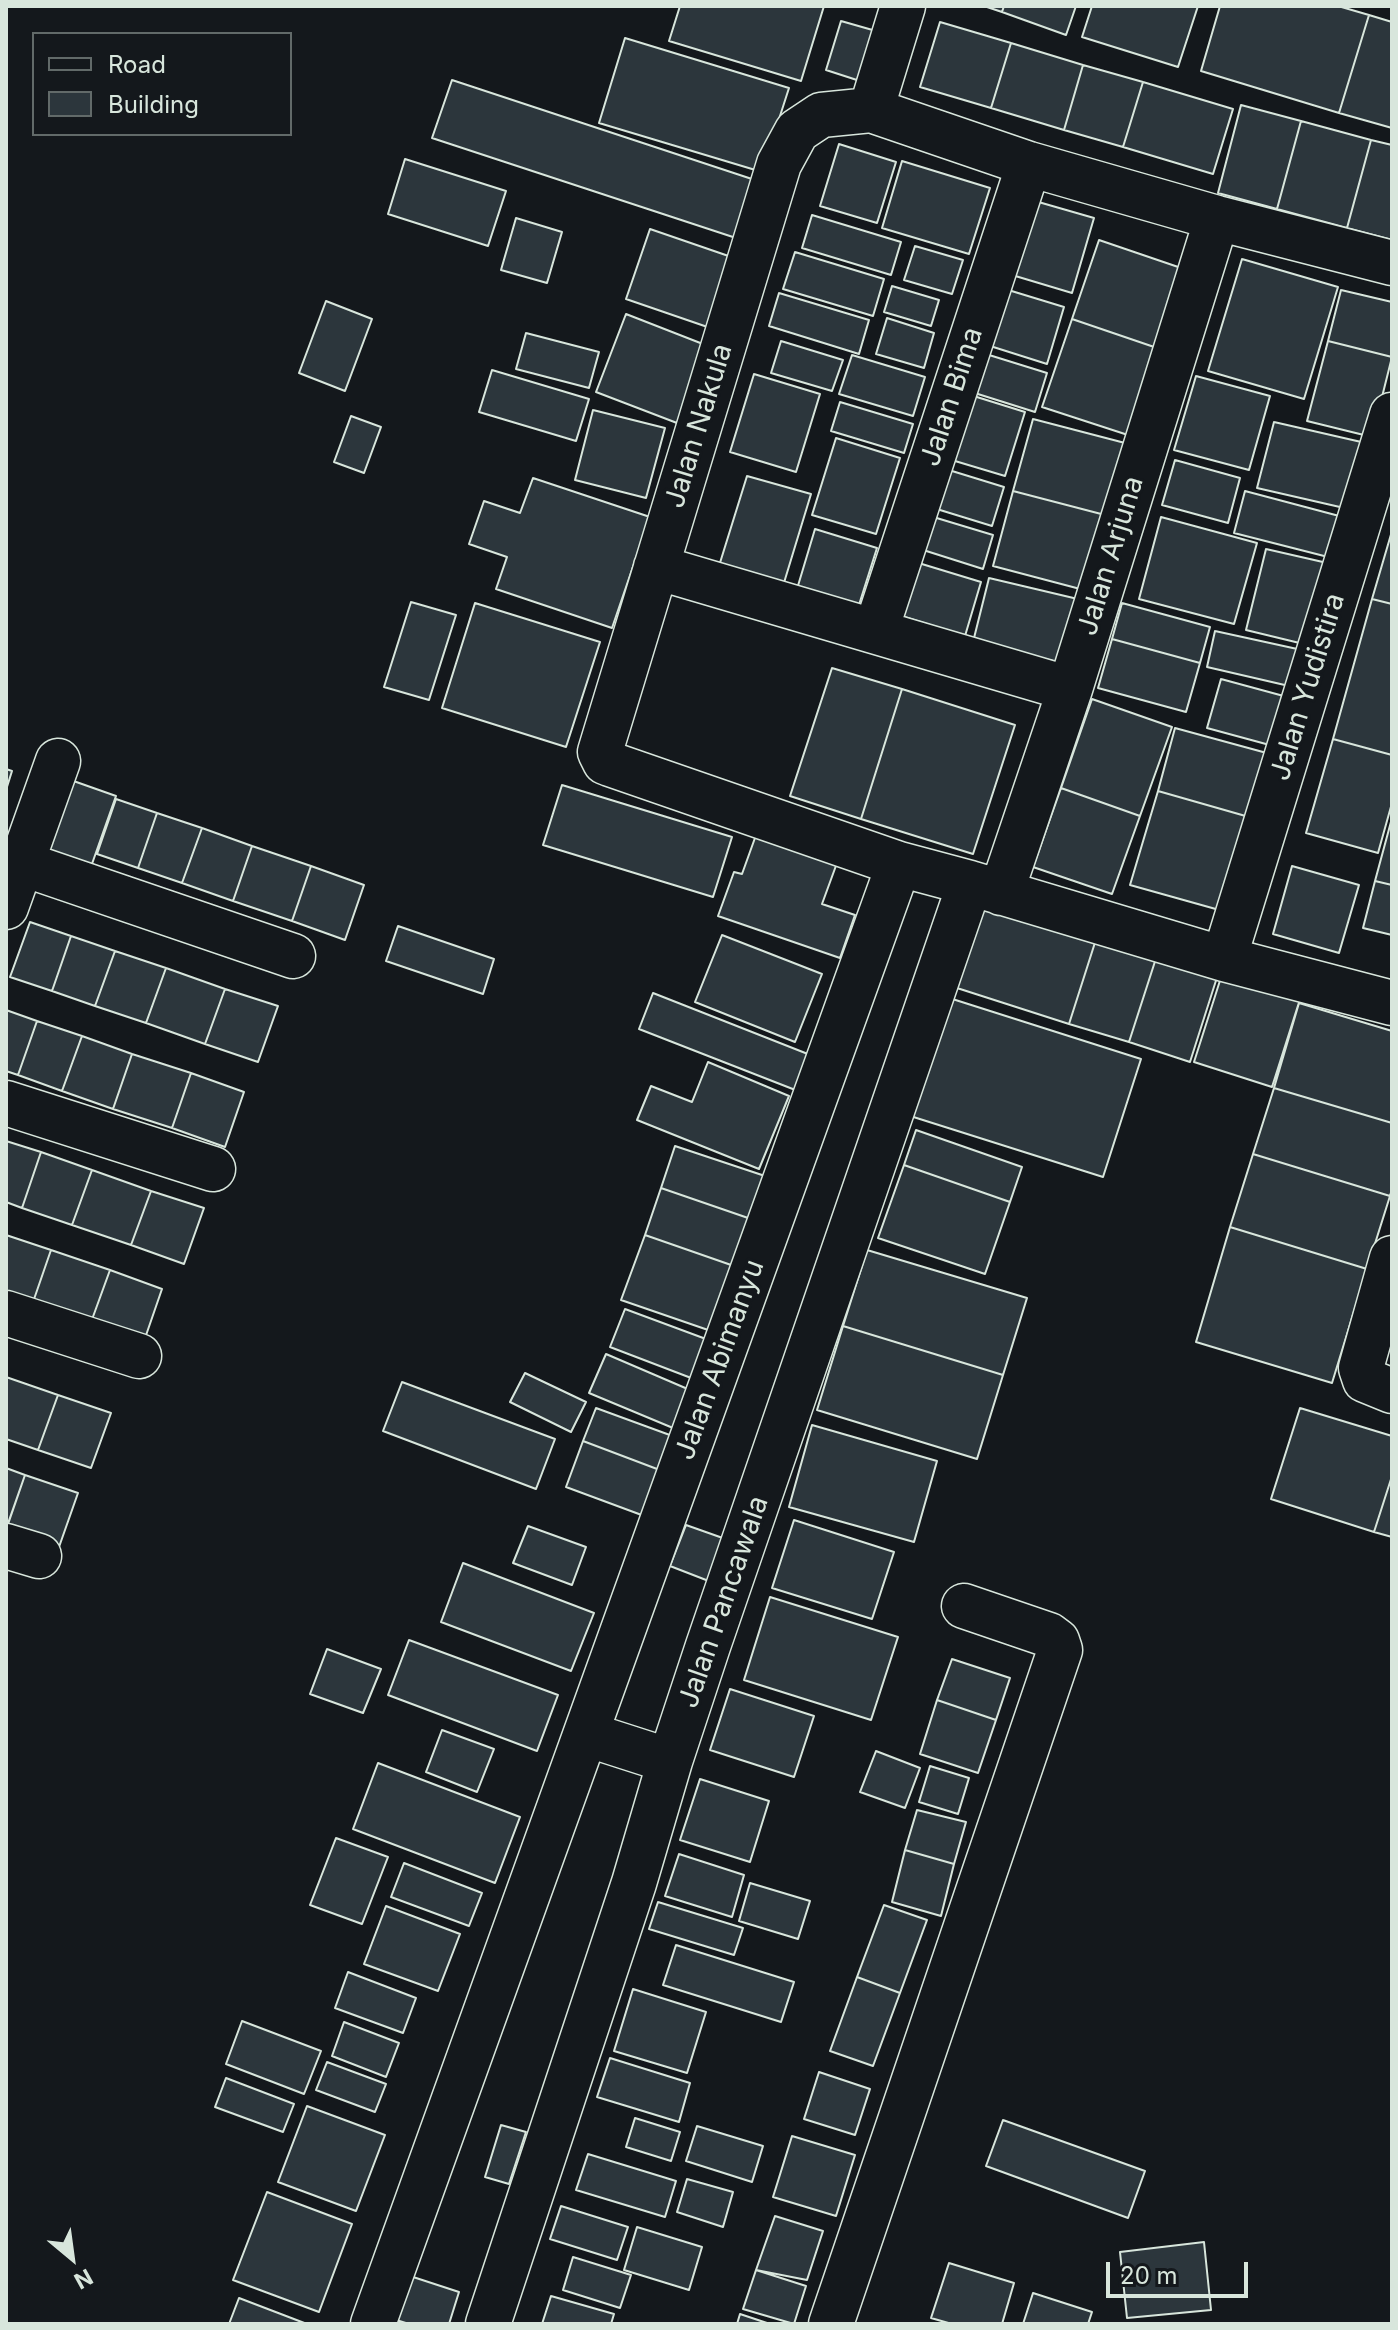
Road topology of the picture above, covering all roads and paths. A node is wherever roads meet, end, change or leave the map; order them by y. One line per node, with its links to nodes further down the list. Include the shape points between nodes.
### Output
1 (903, 6): 2 (street)
2 (871, 110): 3 (street); 7 (street, Jalan Nakula, via 821,115 797,131 779,164)
3 (1029, 164): 4 (street); 8 (street, Jalan Bima)
4 (1217, 218): 5 (street); 9 (street, Jalan Arjuna)
5 (1392, 263)
6 (1392, 415): 16 (street, Jalan Yudistira)
7 (656, 567): 8 (street); 12 (street, Jalan Nakula, via 600,752 605,762)
8 (876, 630): 9 (street)
9 (1070, 689): 13 (street, Jalan Arjuna)
10 (58, 761): 11 (street)
11 (13, 861): 14 (street); 15 (street)
12 (899, 864): 13 (street); 25 (street, Jalan Abimanyu)
13 (986, 888): 16 (street); 26 (street, Jalan Pancawala)
14 (6, 907)
15 (293, 956)
16 (1224, 959): 17 (street)
17 (1392, 1003)
18 (6, 1103): 19 (street)
19 (213, 1169)
20 (1392, 1258): 23 (street)
21 (6, 1313): 22 (street)
22 (139, 1356)
23 (1376, 1380)
24 (964, 1606): 29 (street, via 1049,1635 1060,1650)
25 (586, 1734): 26 (street); 27 (street, Jalan Abimanyu)
26 (670, 1761): 28 (street, Jalan Pancawala)
27 (373, 2324)
28 (488, 2324)
29 (831, 2324)

